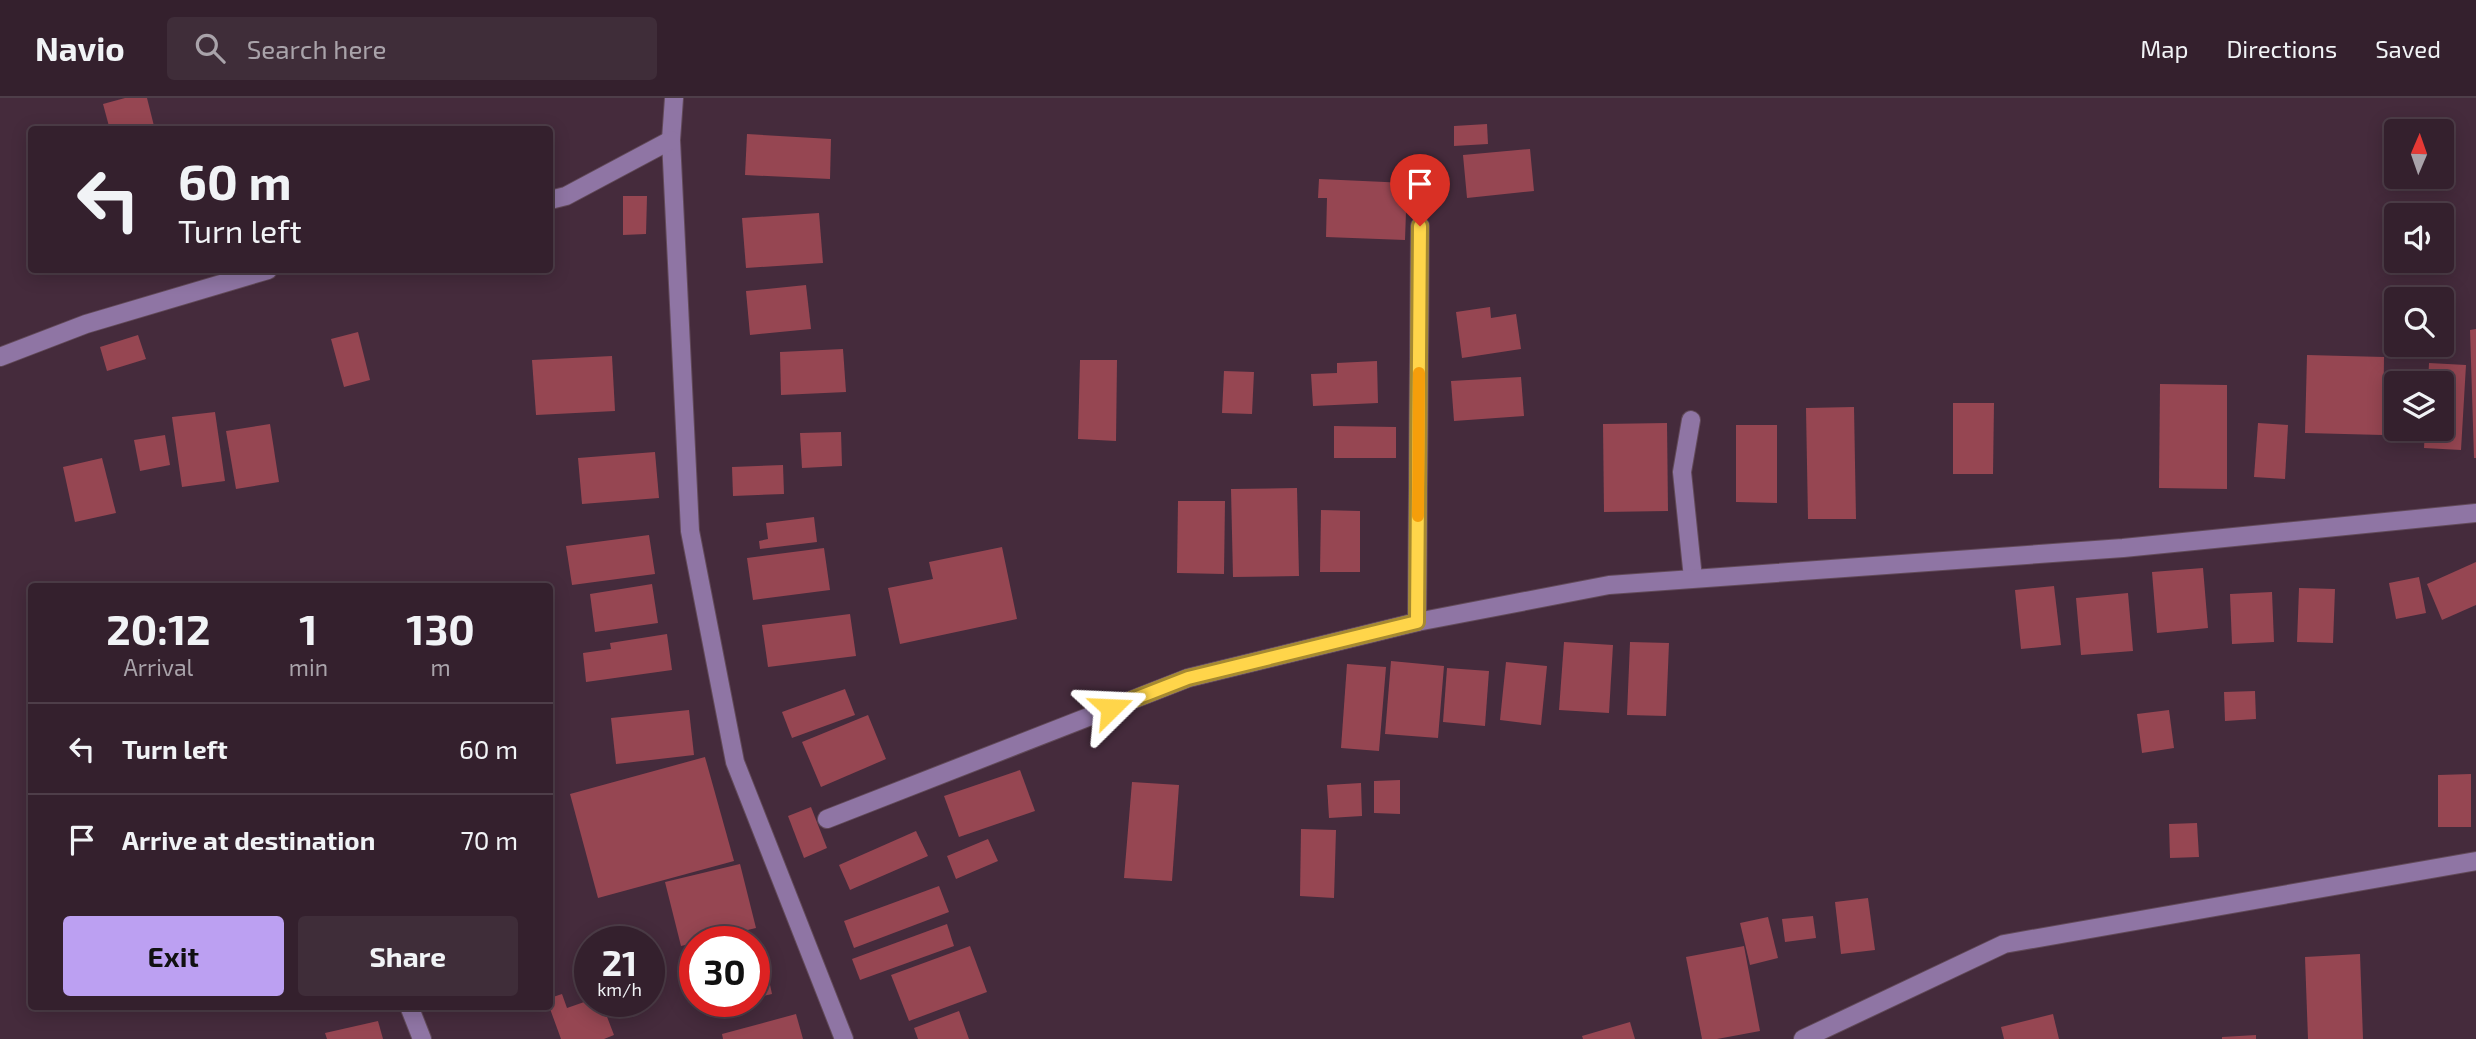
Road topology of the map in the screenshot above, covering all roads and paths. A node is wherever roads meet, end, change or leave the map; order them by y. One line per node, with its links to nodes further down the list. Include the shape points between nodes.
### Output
1 (674, 98): 2 (street)
2 (671, 140): 3 (street, via 566,197); 15 (street, via 690,531 735,762)
3 (553, 199)
4 (1420, 226): 10 (street)
5 (258, 273): 6 (street, via 86,324)
6 (0, 357)
7 (1691, 421): 9 (street, via 1682,472)
8 (2476, 513): 9 (street, via 2123,548)
9 (1693, 578): 10 (street, via 1609,585)
10 (1417, 622): 11 (street, via 1188,678)
11 (827, 819)
12 (2476, 861): 16 (street, via 2004,944)
13 (411, 1010): 14 (street)
14 (422, 1039)
15 (844, 1039)
16 (1803, 1039)

